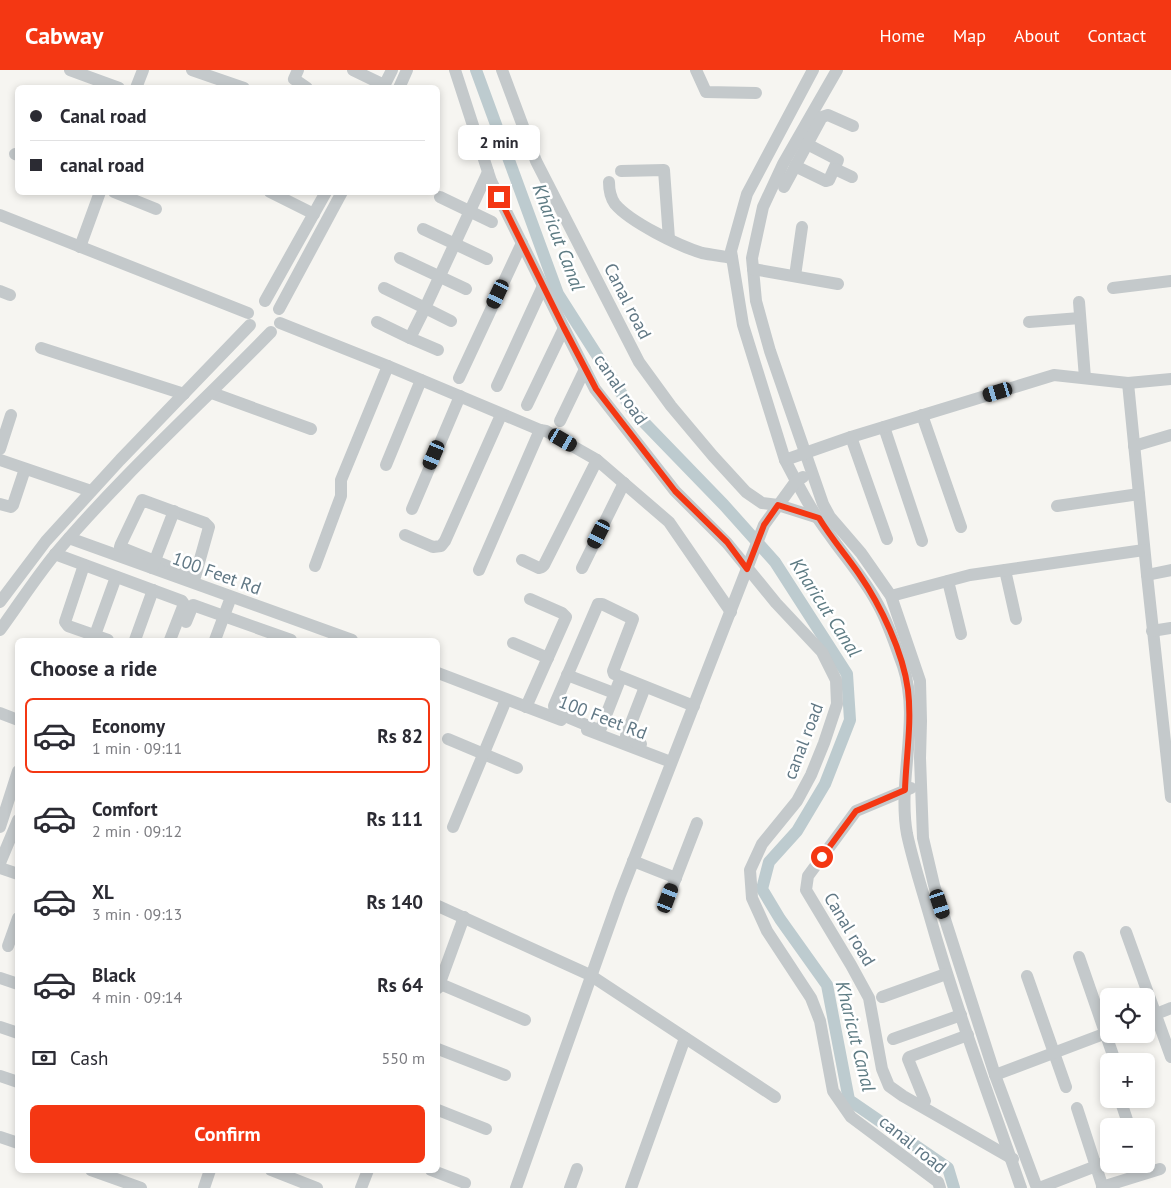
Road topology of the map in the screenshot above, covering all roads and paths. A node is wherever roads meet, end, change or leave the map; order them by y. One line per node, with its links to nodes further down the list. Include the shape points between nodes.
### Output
1 (70, 70): 13 (street)
2 (142, 70): 14 (street)
3 (192, 70): 15 (street)
4 (298, 70): 16 (street, via 294,79)
5 (353, 70): 17 (street)
6 (392, 70): 18 (street)
7 (407, 70): 19 (street)
8 (455, 70): 25 (street, canal road)
9 (502, 70): 108 (street, Canal road, via 536,161 639,362 671,406 746,492 762,503)
10 (696, 70): 20 (street, via 706,92)
11 (813, 70): 48 (street, via 747,194 731,251)
12 (837, 70): 22 (street)
13 (111, 85)
14 (137, 85)
15 (235, 85)
16 (303, 85)
17 (381, 85)
18 (384, 85)
19 (400, 85)
20 (756, 93)
21 (853, 126): 22 (street, via 824,116)
22 (800, 149): 23 (street); 24 (street, via 837,158); 50 (street, via 763,206 752,258)
23 (795, 166): 24 (street, via 827,181); 29 (street)
24 (835, 169): 27 (street)
25 (488, 172): 37 (street); 44 (street, canal road)
26 (621, 172): 43 (street, via 664,170)
27 (852, 177)
28 (609, 182): 43 (street, via 611,198 616,204 637,222)
29 (784, 187)
30 (99, 195): 46 (street)
31 (121, 195): 36 (street)
32 (276, 195): 38 (street)
33 (324, 195): 38 (street)
34 (340, 195): 62 (street)
35 (440, 197): 37 (street)
36 (156, 209)
37 (470, 212): 40 (street); 45 (street)
38 (314, 214): 59 (street)
39 (0, 215): 46 (street)
40 (492, 222)
41 (802, 227): 51 (street)
42 (423, 229): 45 (street)
43 (669, 239): 48 (street, via 702,253)
44 (522, 243): 55 (street, canal road); 75 (street)
45 (454, 244): 49 (street); 52 (street)
46 (80, 246): 64 (street)
47 (400, 258): 52 (street)
48 (732, 258): 99 (street, via 743,325)
49 (487, 260)
50 (753, 269): 51 (street); 96 (street, via 770,351)
51 (795, 276): 54 (street)
52 (439, 277): 58 (street); 61 (street)
53 (1171, 282): 57 (street)
54 (838, 284)
55 (543, 286): 69 (street, canal road); 80 (street)
56 (384, 288): 61 (street)
57 (1113, 288)
58 (466, 289)
59 (266, 301): 62 (street); 64 (street, via 255,304)
60 (1079, 302): 63 (street)
61 (425, 308): 65 (street); 70 (street)
62 (279, 309): 68 (street, via 281,315)
63 (1080, 318): 67 (street); 76 (street)
64 (249, 319): 68 (street, via 256,332 261,334); 82 (street)
65 (451, 321)
66 (377, 322): 70 (street)
67 (1029, 322)
68 (275, 328): 73 (street); 81 (street)
69 (564, 328): 74 (street, canal road); 84 (street)
70 (410, 338): 72 (street)
71 (41, 348): 82 (street)
72 (438, 350)
73 (388, 366): 78 (street); 123 (street, via 341,480 341,496)
74 (585, 369): 88 (street); 124 (street, canal road, via 596,389 675,491)
75 (459, 378)
76 (1085, 378): 79 (street); 87 (street, via 1054,375)
77 (1171, 379): 79 (street)
78 (421, 380): 83 (street); 100 (street)
79 (1128, 383): 94 (street)
80 (497, 386)
81 (212, 393): 90 (street); 115 (street)
82 (184, 394): 105 (street)
83 (460, 396): 86 (street); 110 (street)
84 (527, 405)
85 (11, 415): 95 (street)
86 (501, 415): 91 (street); 114 (street, via 446,541 433,547)
87 (922, 415): 89 (street); 113 (street)
88 (560, 421)
89 (884, 427): 93 (street); 117 (street)
90 (311, 429)
91 (540, 430): 98 (street); 126 (street)
92 (1171, 435): 94 (street)
93 (851, 437): 96 (street); 116 (street)
94 (1134, 446): 106 (street)
95 (0, 450)
96 (804, 453): 99 (street); 102 (street)
97 (0, 460): 101 (street)
98 (597, 460): 104 (street); 120 (street, via 542,568)
99 (786, 460): 103 (street)
100 (386, 465)
101 (25, 469): 105 (street); 107 (street, via 13,505)
102 (812, 473): 103 (street); 133 (street, via 830,517 861,553)
103 (796, 481): 108 (street); 112 (street)
104 (624, 483): 125 (street); 137 (street, via 669,522)
105 (91, 491): 136 (street, via 46,540)
106 (1139, 494): 109 (street); 118 (street)
107 (0, 504)
108 (778, 505): 112 (street, Canal road); 124 (street, via 764,525)
109 (1057, 506)
110 (412, 509)
111 (174, 511): 122 (street); 122 (street, via 142,500 120,544 122,549); 122 (street, via 209,526 197,573 193,577)
112 (819, 518): 175 (street, via 876,600 903,668 909,713)
113 (961, 527)
114 (405, 535)
115 (70, 538): 119 (street); 122 (street, 100 Feet Rd)
116 (888, 539)
117 (922, 541)
118 (1144, 550): 127 (street); 129 (street)
119 (55, 554): 121 (street); 142 (street)
120 (522, 560)
121 (84, 565): 130 (street); 145 (street, via 64,620 68,626)
122 (153, 565): 134 (street, 100 Feet Rd)
123 (315, 566)
124 (748, 566): 137 (street); 251 (street, canal road, via 776,603 822,652 836,680 837,704 811,775 797,801 762,844 750,870 752,898 767,931 811,998 820,1021 833,1091 851,1117 938,1182)
125 (582, 568)
126 (479, 570)
127 (1005, 570): 131 (street); 140 (street)
128 (1171, 570): 129 (street)
129 (1147, 575): 143 (street)
130 (116, 577): 132 (street); 145 (street)
131 (948, 581): 133 (street); 144 (street)
132 (153, 590): 147 (street); 148 (street, via 184,603)
133 (891, 596): 174 (street, via 920,681)
134 (231, 597): 138 (street); 139 (street, 100 Feet Rd)
135 (530, 598): 155 (street, via 566,617)
136 (0, 602)
137 (731, 612): 162 (street)
138 (224, 616): 149 (street, via 192,606); 150 (street); 151 (street)
139 (286, 616): 152 (street); 153 (street, 100 Feet Rd)
140 (1016, 619)
141 (1171, 628): 143 (street)
142 (0, 630)
143 (1152, 631): 166 (street)
144 (962, 634)
145 (95, 635): 146 (street)
146 (103, 638)
147 (136, 638)
148 (171, 638)
149 (180, 638)
150 (216, 638)
151 (280, 638)
152 (283, 638)
153 (346, 638)
154 (513, 643): 155 (street)
155 (548, 658): 163 (street)
156 (440, 674): 161 (street, 100 Feet Rd)
157 (567, 675): 158 (street, via 596,606 602,604 634,619 613,670); 160 (street); 160 (street, via 554,706 555,712 596,729 601,728)
158 (620, 677): 159 (street); 160 (street)
159 (645, 687): 162 (street); 168 (street, via 626,736)
160 (614, 693)
161 (506, 700): 163 (street, 100 Feet Rd); 169 (street)
162 (694, 706): 170 (street)
163 (526, 707): 170 (street, 100 Feet Rd)
164 (0, 712): 165 (street)
165 (15, 719)
166 (1167, 726): 171 (street)
167 (448, 739): 169 (street)
168 (643, 745)
169 (484, 753): 172 (street); 182 (street)
170 (671, 762): 183 (street)
171 (1169, 762): 176 (street)
172 (517, 768)
173 (15, 780): 177 (street)
174 (920, 784): 175 (street, Canal road); 220 (street, via 923,838 934,885)
175 (905, 790): 195 (street, via 907,831 914,863); 231 (street, Canal road, via 856,811 808,876 806,890 869,998 882,1068 889,1086)
176 (1171, 797)
177 (4, 814): 178 (street); 181 (street)
178 (15, 819)
179 (697, 823): 187 (street)
180 (15, 825): 184 (street)
181 (0, 827)
182 (453, 827)
183 (633, 861): 187 (street); 196 (street)
184 (0, 863)
185 (0, 868): 186 (street)
186 (15, 873)
187 (676, 878): 188 (street)
188 (668, 898)
189 (440, 907): 190 (street)
190 (464, 918): 196 (street); 199 (street)
191 (15, 927): 193 (street)
192 (1126, 932): 202 (street)
193 (9, 946)
194 (1079, 957): 205 (street)
195 (946, 974): 203 (street); 207 (street)
196 (590, 975): 214 (street); 248 (street)
197 (1027, 976): 217 (street)
198 (0, 978): 200 (street)
199 (440, 980)
200 (15, 983)
201 (440, 986): 208 (street)
202 (1143, 988)
203 (882, 997)
204 (1171, 1008): 206 (street)
205 (1100, 1013)
206 (1155, 1014)
207 (961, 1015): 212 (street); 215 (street)
208 (525, 1020)
209 (1155, 1024): 218 (street)
210 (0, 1027): 211 (street)
211 (15, 1032)
212 (968, 1035): 225 (street, via 909,1057); 231 (street)
213 (1100, 1035): 217 (street)
214 (685, 1038): 224 (street); 250 (street)
215 (893, 1039)
216 (440, 1050): 219 (street)
217 (1055, 1052): 220 (street); 223 (street)
218 (1171, 1057)
219 (505, 1074)
220 (995, 1075): 234 (street)
221 (0, 1076): 222 (street)
222 (15, 1081)
223 (1066, 1087)
224 (775, 1097)
225 (925, 1101)
226 (1076, 1108): 233 (street)
227 (440, 1111): 228 (street)
228 (486, 1129)
229 (0, 1137): 230 (street)
230 (15, 1142)
231 (1011, 1158): 234 (street, Canal road); 252 (street)
232 (1100, 1164): 233 (street)
233 (1096, 1165): 243 (street); 253 (street)
234 (1028, 1168): 253 (street)
235 (577, 1169): 249 (street)
236 (1160, 1169): 243 (street)
237 (99, 1173): 244 (street)
238 (209, 1173): 245 (street)
239 (279, 1173): 246 (street)
240 (367, 1173): 247 (street)
241 (439, 1173): 242 (street)
242 (465, 1183)
243 (1102, 1187)
244 (141, 1188)
245 (204, 1188)
246 (317, 1188)
247 (361, 1188)
248 (516, 1188)
249 (570, 1188)
250 (631, 1188)
251 (940, 1188)
252 (1021, 1188)
253 (1038, 1188)

